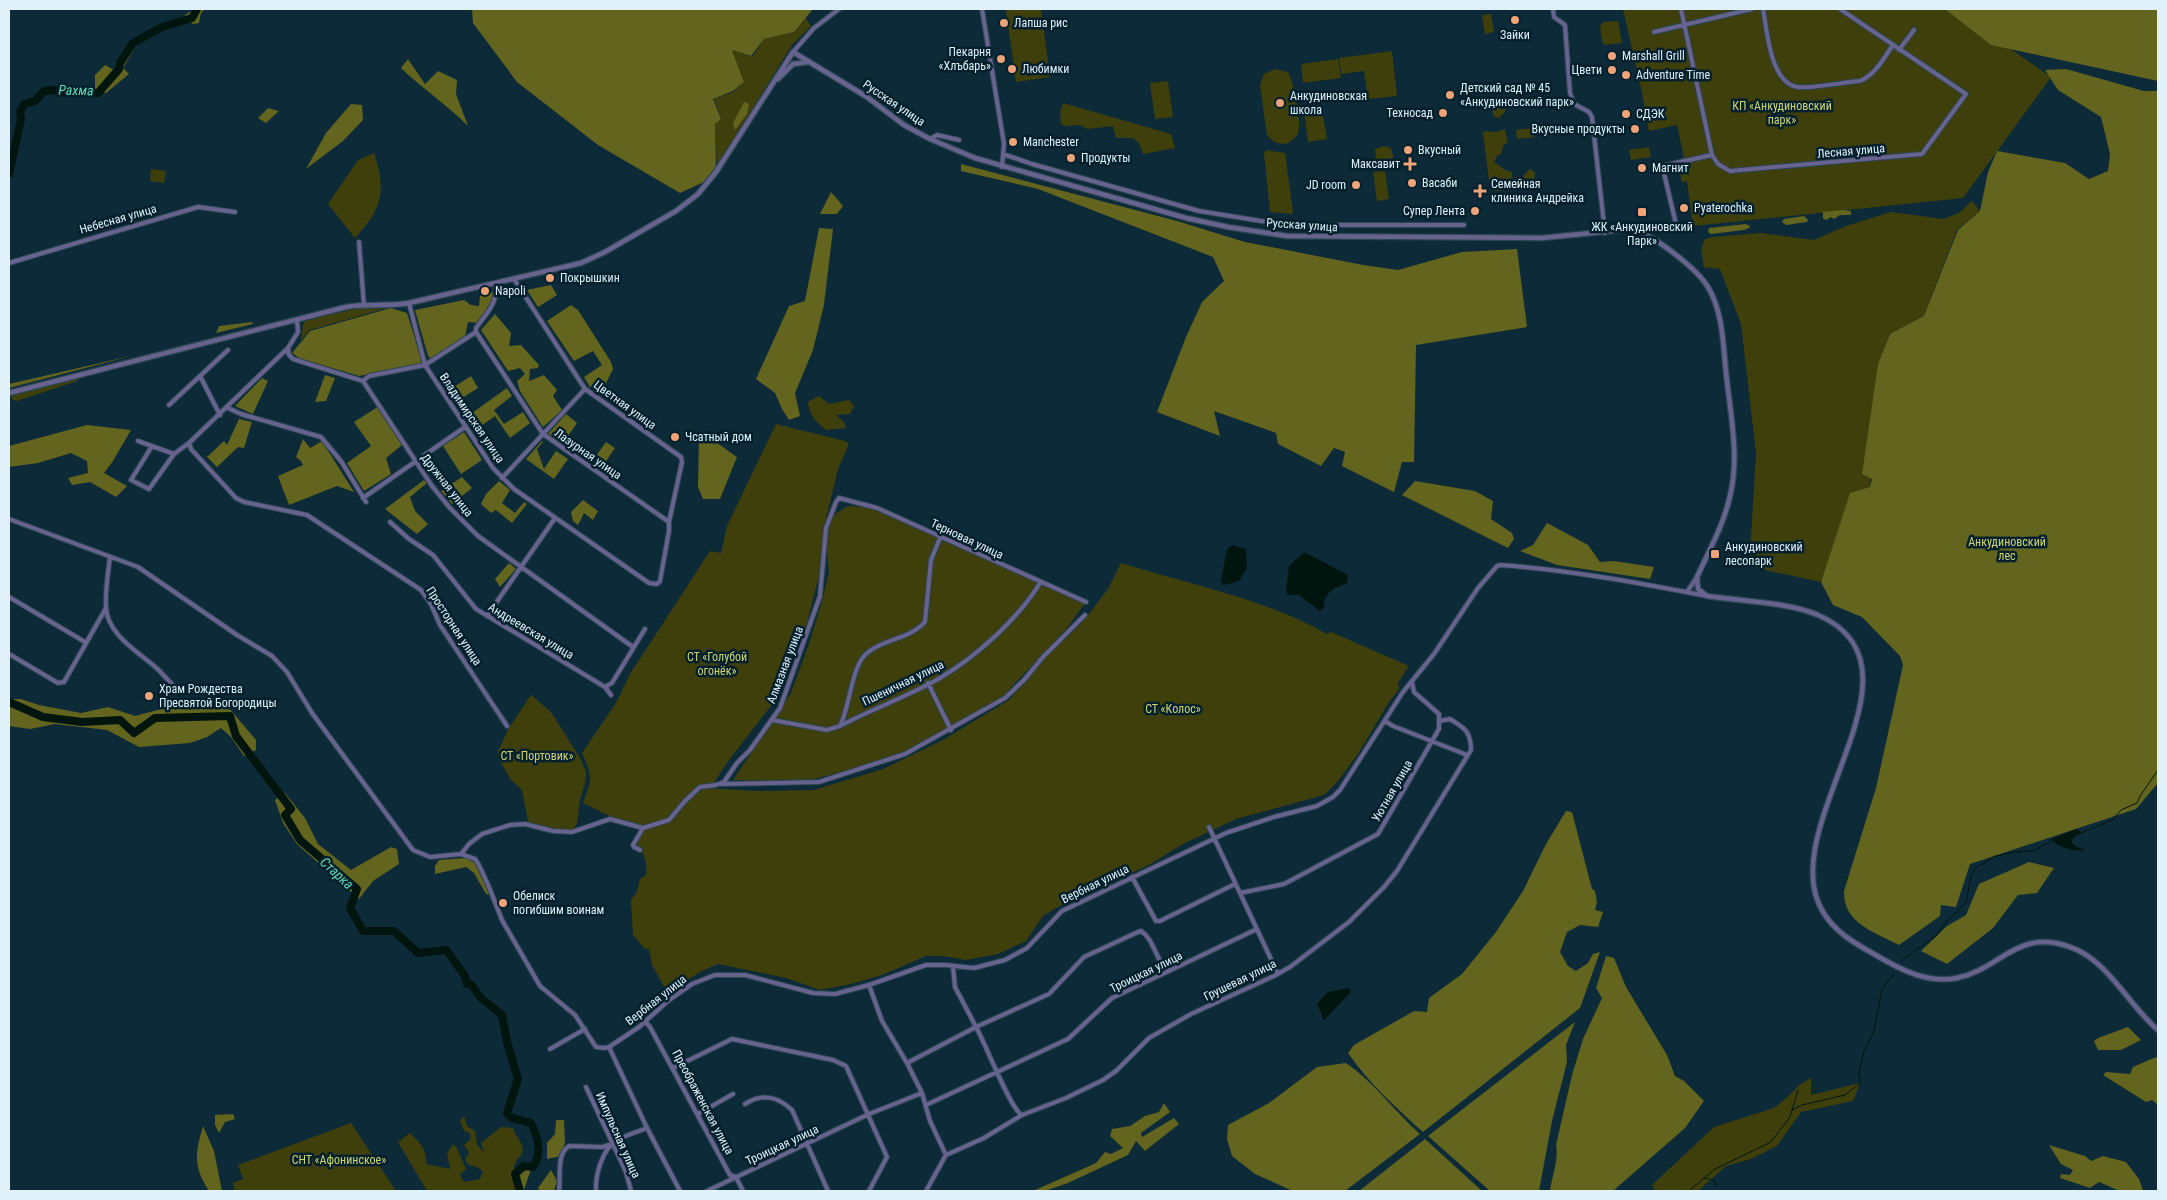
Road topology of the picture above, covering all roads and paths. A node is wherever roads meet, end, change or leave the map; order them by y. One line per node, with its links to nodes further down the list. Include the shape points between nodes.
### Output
1 (839, 9): 13 (street, via 814,28)
2 (982, 9): 18 (street)
3 (1552, 9): 24 (street, via 1554,17 1564,25 1570,93 1574,104 1589,112 1593,119)
4 (1681, 9): 8 (street)
5 (1752, 9): 8 (street)
6 (1763, 9): 11 (street, via 1775,66 1783,78 1798,87 1860,81 1874,72)
7 (1840, 9): 11 (street, Лесная улица)
8 (1685, 24): 10 (street); 19 (street)
9 (1914, 30): 12 (street)
10 (1654, 32)
11 (1893, 45): 12 (street, Лесная улица)
12 (1900, 50): 19 (street, Лесная улица, via 1966,94 1922,154 1730,172)
13 (793, 52): 14 (street, Русская улица); 15 (street)
14 (817, 65): 15 (street, via 805,61 793,64); 16 (street, Русская улица, via 904,125)
15 (771, 86): 27 (street, via 716,172 685,205 595,258)
16 (930, 139): 17 (street, via 937,135); 20 (street, Русская улица)
17 (959, 140)
18 (1003, 154): 20 (street); 22 (street, via 1200,211 1278,224)
19 (1712, 155): 23 (street, via 1666,165 1663,169 1676,224)
20 (1002, 167): 24 (street, Русская улица, via 1186,218 1287,236 1542,238)
21 (235, 212): 26 (street, Небесная улица, via 198,207)
22 (1464, 225)
23 (1631, 229): 24 (street, Русская улица); 61 (street, via 1658,241 1697,273 1708,287 1719,312 1734,442 1734,476 1722,523)
24 (1605, 233)
25 (359, 242): 30 (street)
26 (9, 263)
27 (514, 279): 28 (street); 38 (street, Цветная улица)
28 (495, 284): 29 (street); 32 (street, via 496,300)
29 (409, 303): 30 (street, via 384,307); 35 (street)
30 (364, 305): 31 (street)
31 (297, 320): 33 (street, via 298,332); 39 (street)
32 (476, 332): 35 (street); 44 (street, Лазурная улица)
33 (288, 348): 37 (street, via 293,359); 41 (street)
34 (228, 350): 36 (street)
35 (425, 365): 37 (street, Владимирская улица, via 370,376); 43 (street, Владимирская улица)
36 (200, 376): 40 (street); 42 (street)
37 (363, 381): 49 (street, Дружная улица)
38 (585, 389): 44 (street); 57 (street, Цветная улица, via 681,458)
39 (9, 393)
40 (169, 405)
41 (228, 408): 42 (street); 51 (street, via 321,437 341,461)
42 (220, 415): 46 (street)
43 (465, 427): 49 (street); 50 (street, Владимирская улица)
44 (543, 434): 50 (street); 57 (street, Лазурная улица)
45 (138, 441): 47 (street)
46 (189, 443): 48 (street); 84 (street, Просторная улица, via 236,498 307,516 420,590 432,604 440,625)
47 (152, 446): 48 (street); 48 (street, via 131,480 149,489)
48 (174, 454)
49 (415, 461): 51 (street); 60 (street, Дружная улица, via 466,525)
50 (502, 478): 54 (street, Владимирская улица)
51 (363, 498): 53 (street)
52 (839, 498): 58 (street, Терновая улица, via 877,508); 81 (street, Алмазная улица, via 825,535 820,596 780,708)
53 (366, 502)
54 (555, 518): 57 (street, Владимирская улица, via 649,583 657,584 662,573); 60 (street)
55 (9, 519): 59 (street)
56 (390, 522): 69 (street, Андреевская улица, via 433,555 476,609)
57 (669, 522)
58 (940, 538): 62 (street, Терновая улица); 85 (street, via 931,560 925,622 919,629 874,649 864,657)
59 (110, 557): 67 (street); 94 (street, via 155,577 272,656 407,845 430,857)
60 (521, 566): 69 (street); 72 (street, Дружная улица)
61 (1697, 577): 63 (street); 65 (street, via 1698,589)
62 (1040, 583): 66 (street, Терновая улица); 77 (street, Пшеничная улица, via 1027,605 991,639 965,662)
63 (1687, 592): 65 (street); 76 (street, Вербная улица, via 1501,565 1493,569 1478,588)
64 (9, 596): 71 (street)
65 (1706, 596): 106 (street, via 1818,615 1846,635 1860,658 1864,680 1861,704 1824,816 1812,871 1817,902 1834,927 1856,944 1894,965 1920,976 1938,979 1964,976 2027,944 2051,942 2070,946 2096,963)
66 (1086, 602)
67 (106, 608): 71 (street); 79 (street, via 117,634)
68 (1086, 615): 86 (street, via 1014,691)
69 (487, 616): 78 (street, Андреевская улица)
70 (645, 628): 72 (street)
71 (85, 642): 73 (street, via 66,680 61,683)
72 (633, 646): 74 (street)
73 (9, 654)
74 (626, 658): 75 (street); 78 (street, via 612,682)
75 (632, 662)
76 (1412, 682): 82 (street, Вербная улица); 83 (street, via 1414,692 1439,714)
77 (928, 683): 85 (street, Пшеничная улица); 86 (street)
78 (605, 687): 80 (street)
79 (178, 689)
80 (611, 695)
81 (772, 720): 85 (street, Пшеничная улица, via 827,730); 89 (street, Алмазная улица)
82 (1385, 721): 87 (street); 92 (street, Вербная улица, via 1333,797 1317,806 1274,817)
83 (1440, 721): 87 (street, Уютная улица); 88 (street, via 1450,719 1462,726 1471,737)
84 (507, 726)
85 (840, 726)
86 (951, 730): 89 (street, via 897,758 827,780 787,784)
87 (1432, 741): 88 (street); 97 (street, Уютная улица, via 1378,834 1280,885)
88 (1468, 755): 101 (street, Грушевая улица, via 1384,887 1349,922)
89 (719, 784): 91 (street, via 700,787 669,820)
90 (1209, 827): 92 (street)
91 (643, 828): 93 (street, via 633,844); 94 (street, via 610,819 568,832 525,824 510,825 482,834)
92 (1216, 839): 95 (street, Вербная улица); 96 (street)
93 (640, 850)
94 (461, 854): 105 (street, via 470,856 479,865 502,920 540,986)
95 (1132, 877): 96 (street, via 1156,921); 99 (street, Вербная улица, via 1062,911 1027,948 1015,956 974,968)
96 (1235, 884): 97 (street)
97 (1240, 893): 98 (street)
98 (1257, 929): 100 (street, Троицкая улица); 101 (street)
99 (953, 967): 102 (street, Вербная улица, via 926,965); 104 (street, via 955,987)
100 (1168, 971): 104 (street, via 1141,931 1084,957 1049,994); 111 (street, Троицкая улица, via 1112,998 1068,1039)
101 (1278, 974): 119 (street, Грушевая улица, via 1191,1014 1149,1038 1104,1080)
102 (869, 985): 103 (street, Вербная улица, via 846,993 823,995 745,975 715,975 692,984); 109 (street, via 882,1020)
103 (645, 1021): 107 (street, Вербная улица); 110 (street, Преображенская улица)
104 (976, 1027): 109 (street); 111 (street)
105 (585, 1029): 107 (street, via 596,1047); 108 (street)
106 (2158, 1030)
107 (609, 1046): 120 (street)
108 (550, 1049)
109 (907, 1063): 114 (street)
110 (673, 1068): 117 (street, Преображенская улица); 118 (street, via 732,1039 833,1060 846,1066)
111 (998, 1072): 116 (street, Троицкая улица); 119 (street, via 1016,1110)
112 (586, 1087): 121 (street, Импульсная улица)
113 (733, 1094): 117 (street)
114 (922, 1094): 116 (street); 118 (street, Троицкая улица)
115 (745, 1104): 122 (street, via 755,1098 771,1096 784,1102 792,1110)
116 (926, 1105): 123 (street)
117 (698, 1114): 124 (street, Преображенская улица, via 730,1175)
118 (869, 1114): 122 (street, Троицкая улица); 132 (street, via 887,1157)
119 (1022, 1115): 123 (street, Грушевая улица, via 984,1138)
120 (647, 1128): 121 (street); 128 (street)
121 (613, 1144): 125 (street, via 565,1148 560,1162); 126 (street, via 604,1156); 127 (street, Импульсная улица)
122 (807, 1144): 124 (street, Троицкая улица); 131 (street)
123 (946, 1155): 133 (street)
124 (736, 1177): 129 (street, Троицкая улица); 130 (street, Преображенская улица)
125 (559, 1191)
126 (596, 1191)
127 (631, 1191)
128 (679, 1191)
129 (707, 1191)
130 (743, 1191)
131 (828, 1191)
132 (869, 1191)
133 (926, 1191)

